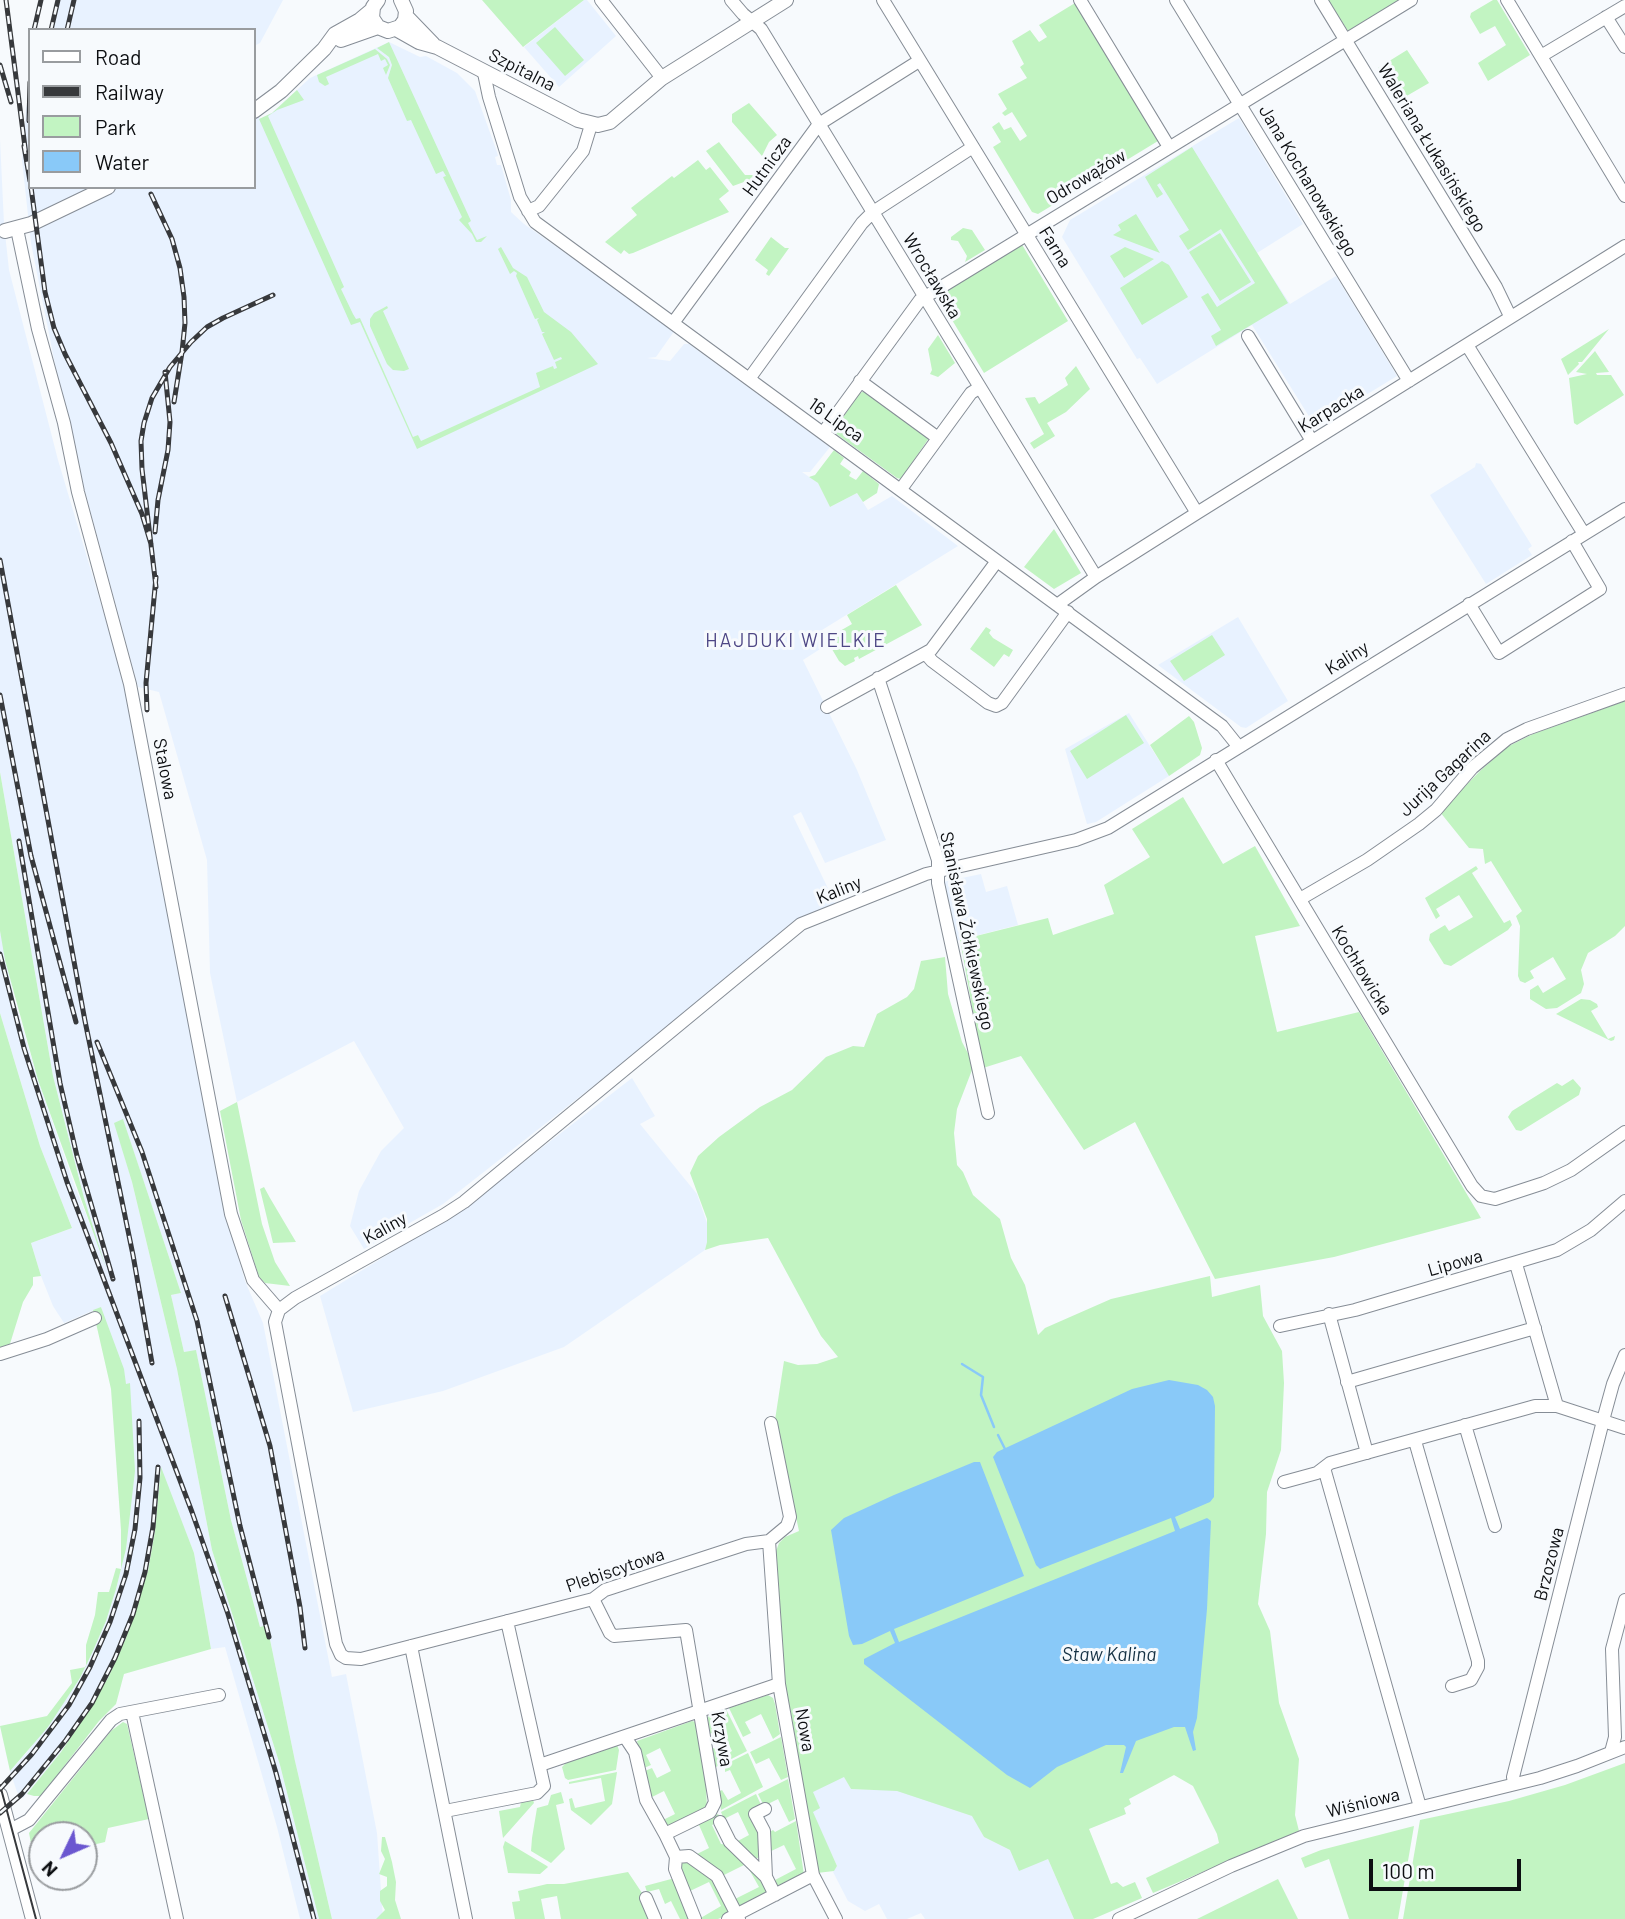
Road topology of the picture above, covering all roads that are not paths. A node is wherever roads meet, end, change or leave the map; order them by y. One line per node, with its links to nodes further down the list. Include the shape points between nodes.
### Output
1 (401, 0): 13 (street)
2 (601, 0): 25 (street)
3 (731, 0): 15 (street, Wrocławska)
4 (786, 0): 15 (street)
5 (883, 0): 23 (street, Farna)
6 (1080, 0): 30 (street)
7 (1176, 0): 26 (street, Jana Kochanowskiego)
8 (1321, 0): 18 (street, Waleriana Łukasińskiego)
9 (1411, 0): 18 (street, Odrowążów)
10 (1507, 0): 22 (street)
11 (375, 5): 16 (street, via 373,20); 21 (street, via 335,34)
12 (1625, 6): 14 (street)
13 (406, 16): 17 (street); 19 (street, Szpitalna)
14 (1606, 17): 20 (street); 22 (street)
15 (752, 20): 25 (street); 28 (street, Wrocławska)
16 (378, 27): 17 (street, Szpitalna); 21 (street)
17 (396, 29): 19 (street, Szpitalna)
18 (1345, 40): 26 (street, Odrowążów); 40 (street, Waleriana Łukasińskiego)
19 (437, 47): 24 (street, Szpitalna)
20 (1625, 47)
21 (324, 49): 27 (street)
22 (1541, 56): 33 (street)
23 (919, 61): 28 (street, Hutnicza); 31 (street, Farna)
24 (484, 73): 29 (street, Szpitalna); 34 (street, 16 Lipca)
25 (662, 78): 29 (street, via 610,122)
26 (1240, 104): 30 (street, Odrowążów); 46 (street, Jana Kochanowskiego)
27 (256, 109)
28 (819, 124): 35 (street, Wrocławska); 41 (street, Hutnicza)
29 (591, 125): 34 (street, via 583,150 539,206)
30 (1169, 147): 37 (street, Odrowążów)
31 (973, 148): 35 (street); 37 (street, Farna)
32 (104, 189): 36 (street)
33 (1625, 196)
34 (528, 211): 41 (street, 16 Lipca, via 535,222)
35 (873, 212): 39 (street, Wrocławska); 44 (street)
36 (11, 230): 72 (street, Stalowa, via 130,684 231,1214 253,1280)
37 (1026, 234): 39 (street, Odrowążów); 53 (street, Farna)
38 (1625, 246): 40 (street, Karpacka)
39 (924, 297): 45 (street, Odrowążów); 47 (street, Wrocławska)
40 (1510, 316): 43 (street, Karpacka)
41 (673, 323): 44 (street, 16 Lipca)
42 (1248, 336): 50 (street)
43 (1467, 345): 46 (street, Karpacka); 54 (street)
44 (748, 379): 48 (street, 16 Lipca)
45 (860, 381): 48 (street, Odrowążów); 49 (street)
46 (1409, 381): 50 (street, Karpacka)
47 (979, 388): 49 (street); 57 (street, Wrocławska)
48 (823, 433): 51 (street, 16 Lipca)
49 (938, 438): 51 (street)
50 (1312, 441): 53 (street, Karpacka)
51 (901, 489): 56 (street, 16 Lipca)
52 (1625, 509): 54 (street, Kaliny)
53 (1197, 513): 57 (street, Karpacka)
54 (1584, 534): 55 (street, Kaliny)
55 (1572, 541): 58 (street, Kaliny); 58 (street, via 1600,589 1499,653)
56 (997, 561): 59 (street, 16 Lipca); 60 (street)
57 (1096, 577): 59 (street, Karpacka)
58 (1469, 604): 64 (street, Kaliny)
59 (1063, 608): 60 (street, Karpacka, via 996,706); 64 (street, 16 Lipca, via 1222,726)
60 (926, 654): 61 (street)
61 (878, 678): 63 (street); 66 (street, Stanisława Żółkiewskiego, via 938,860)
62 (1625, 694): 67 (street, Jurija Gagarina, via 1507,739 1479,761 1419,824)
63 (827, 707)
64 (1238, 746): 65 (street, Kaliny)
65 (1216, 760): 66 (street, Kaliny, via 1108,828 1076,840); 67 (street, Kochłowicka)
66 (937, 871): 68 (street, Stanisława Żółkiewskiego); 72 (street, Kaliny, via 801,924 464,1202)
67 (1300, 899): 69 (street, Kochłowicka, via 1481,1196 1495,1199 1544,1183)
68 (988, 1113)
69 (1625, 1132)
70 (1625, 1201): 71 (street, Lipowa, via 1567,1245)
71 (1516, 1264): 73 (street, Lipowa); 76 (street)
72 (279, 1310): 94 (street, Plebiscytowa, via 276,1332 335,1643 346,1658)
73 (1329, 1314): 75 (street, Lipowa); 79 (street)
74 (95, 1318): 77 (street)
75 (1280, 1325)
76 (1535, 1328): 79 (street); 80 (street)
77 (0, 1354)
78 (1625, 1355): 81 (street, Brzozowa)
79 (1347, 1382): 86 (street)
80 (1557, 1406): 81 (street); 83 (street, via 1535,1406)
81 (1603, 1422): 84 (street); 104 (street, Brzozowa)
82 (771, 1423): 90 (street, via 790,1517 787,1526)
83 (1465, 1425): 85 (street); 89 (street)
84 (1625, 1428)
85 (1415, 1441): 86 (street); 96 (street, via 1478,1661 1471,1680)
86 (1367, 1453): 87 (street)
87 (1324, 1468): 88 (street); 106 (street)
88 (1283, 1482)
89 (1495, 1526)
90 (769, 1541): 91 (street, Plebiscytowa, via 746,1544 605,1590); 95 (street, Nowa)
91 (593, 1599): 93 (street, Plebiscytowa); 98 (street, Krzywa, via 614,1636 686,1630)
92 (1625, 1600): 102 (street, via 1612,1649 1615,1737)
93 (507, 1621): 94 (street, Plebiscytowa); 103 (street)
94 (411, 1646): 108 (street)
95 (779, 1685): 98 (street); 113 (street, Nowa)
96 (1452, 1686)
97 (219, 1695): 99 (street)
98 (699, 1711): 100 (street); 111 (street, Krzywa, via 715,1802 705,1815)
99 (132, 1712): 110 (street, via 120,1714 105,1726 29,1820); 119 (street)
100 (625, 1737): 103 (street); 111 (street, via 635,1752 646,1800)
101 (1625, 1747): 102 (street, Wiśniowa)
102 (1611, 1752): 104 (street, Wiśniowa, via 1565,1771)
103 (540, 1765): 108 (street, via 544,1786 540,1791)
104 (1514, 1784): 106 (street, Wiśniowa)
105 (0, 1795): 110 (street)
106 (1420, 1807): 124 (street, Wiśniowa, via 1293,1840)
107 (765, 1809): 114 (street, via 755,1814 764,1831)
108 (445, 1811): 120 (street)
109 (720, 1822): 114 (street, via 730,1842)
110 (10, 1830): 118 (street)
111 (665, 1834): 112 (street)
112 (676, 1857): 117 (street, via 690,1856 717,1876); 122 (street, via 675,1869)
113 (813, 1875): 115 (street); 123 (street, Nowa)
114 (766, 1877): 115 (street)
115 (775, 1895): 117 (street)
116 (646, 1898): 121 (street)
117 (734, 1918)
118 (33, 1919)
119 (177, 1919)
120 (466, 1919)
121 (654, 1919)
122 (695, 1919)
123 (836, 1919)
124 (1119, 1919)

